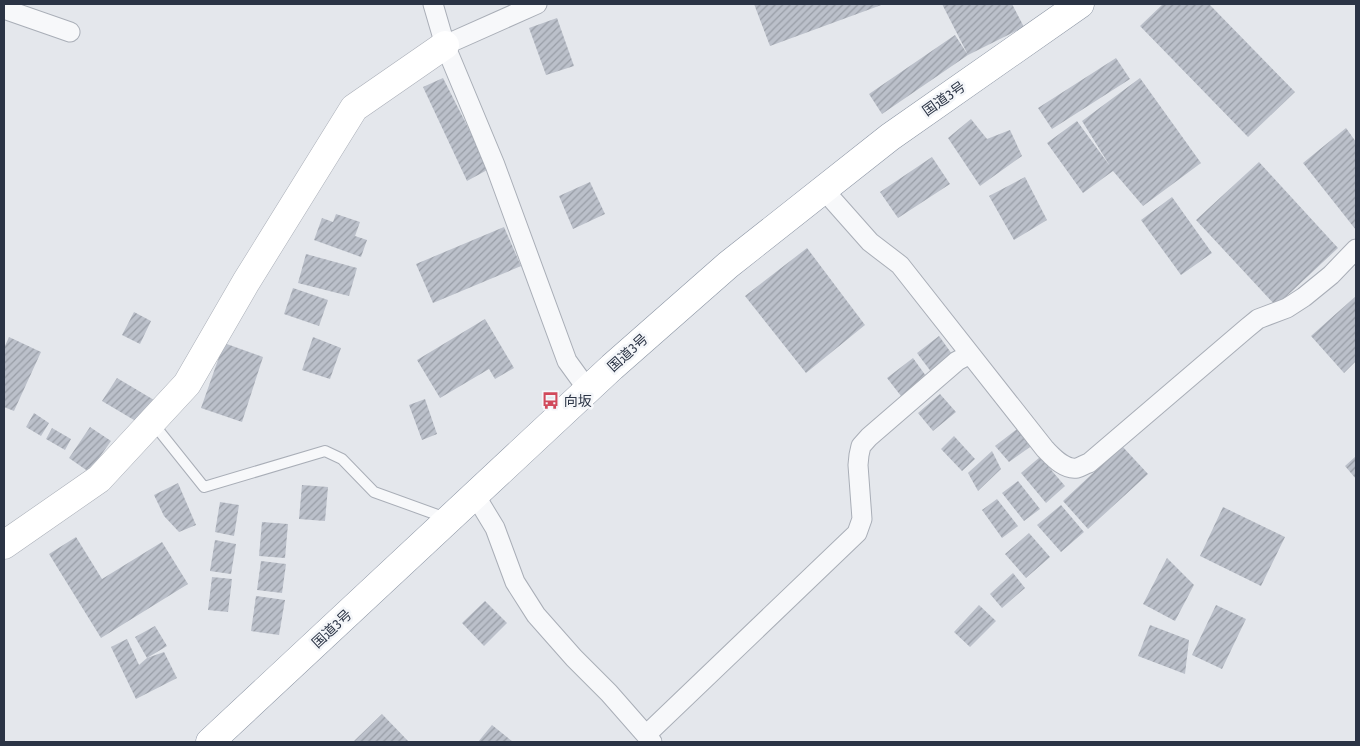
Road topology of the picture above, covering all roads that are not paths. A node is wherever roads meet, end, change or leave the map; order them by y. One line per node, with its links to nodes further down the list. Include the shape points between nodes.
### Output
1 (432, 4): 6 (street)
2 (537, 4): 6 (street)
3 (1080, 4): 7 (main road, 国道3号, via 890,137)
4 (4, 9): 5 (street)
5 (70, 32)
6 (445, 45): 10 (street, via 495,165 567,361); 11 (main road, via 354,108 187,384)
7 (824, 189): 9 (street, via 870,242 900,265); 10 (main road, 国道3号, via 728,265)
8 (1356, 249): 9 (street, via 1304,297 1287,308 1258,319 1089,463 1077,468 1057,461 1045,449)
9 (970, 354): 15 (street, via 957,361 861,446 858,465 862,520 853,537)
10 (588, 390): 12 (main road, 国道3号)
11 (152, 421): 13 (lane, via 204,487 325,451 342,459 374,492); 14 (main road, via 99,479)
12 (475, 495): 13 (main road, 国道3号); 15 (street, via 495,528 515,582 536,615)
13 (449, 519): 16 (main road, 国道3号)
14 (4, 544)
15 (649, 739)
16 (210, 742)

